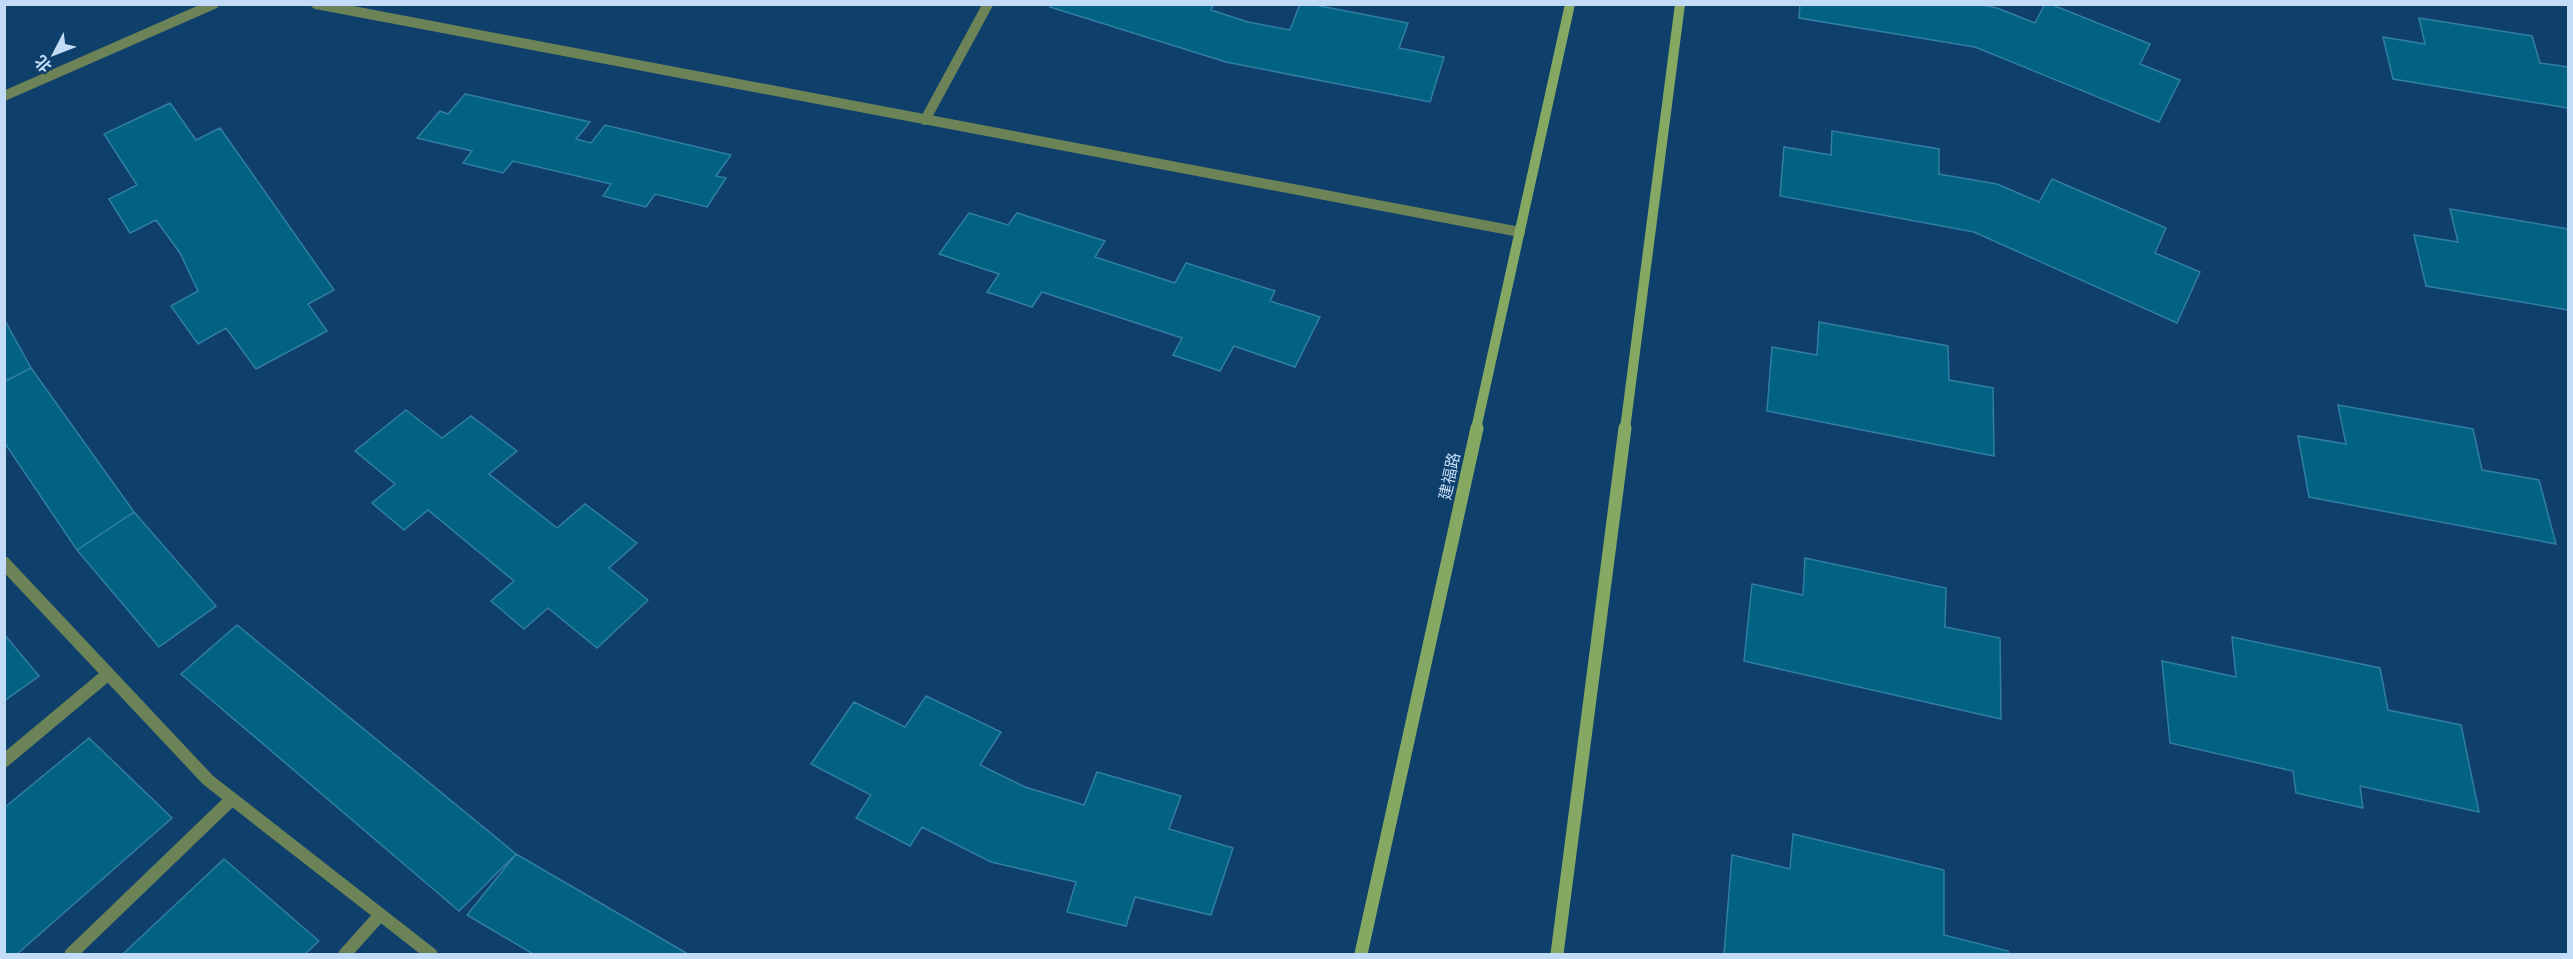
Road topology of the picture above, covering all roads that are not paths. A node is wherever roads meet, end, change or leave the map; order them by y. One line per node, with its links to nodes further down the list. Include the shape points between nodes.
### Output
1 (214, 4): 6 (lane)
2 (316, 4): 7 (lane)
3 (988, 4): 7 (lane)
4 (1570, 4): 8 (main road, 建福路)
5 (1680, 4): 18 (main road)
6 (4, 96)
7 (925, 120): 8 (lane)
8 (1520, 232): 17 (main road, 建福路)
9 (4, 563): 10 (lane)
10 (108, 674): 11 (lane); 12 (lane, via 208,780)
11 (4, 761)
12 (232, 799): 13 (lane); 14 (lane)
13 (380, 915): 15 (lane); 16 (lane)
14 (71, 954)
15 (345, 954)
16 (431, 954)
17 (1361, 954)
18 (1557, 954)

